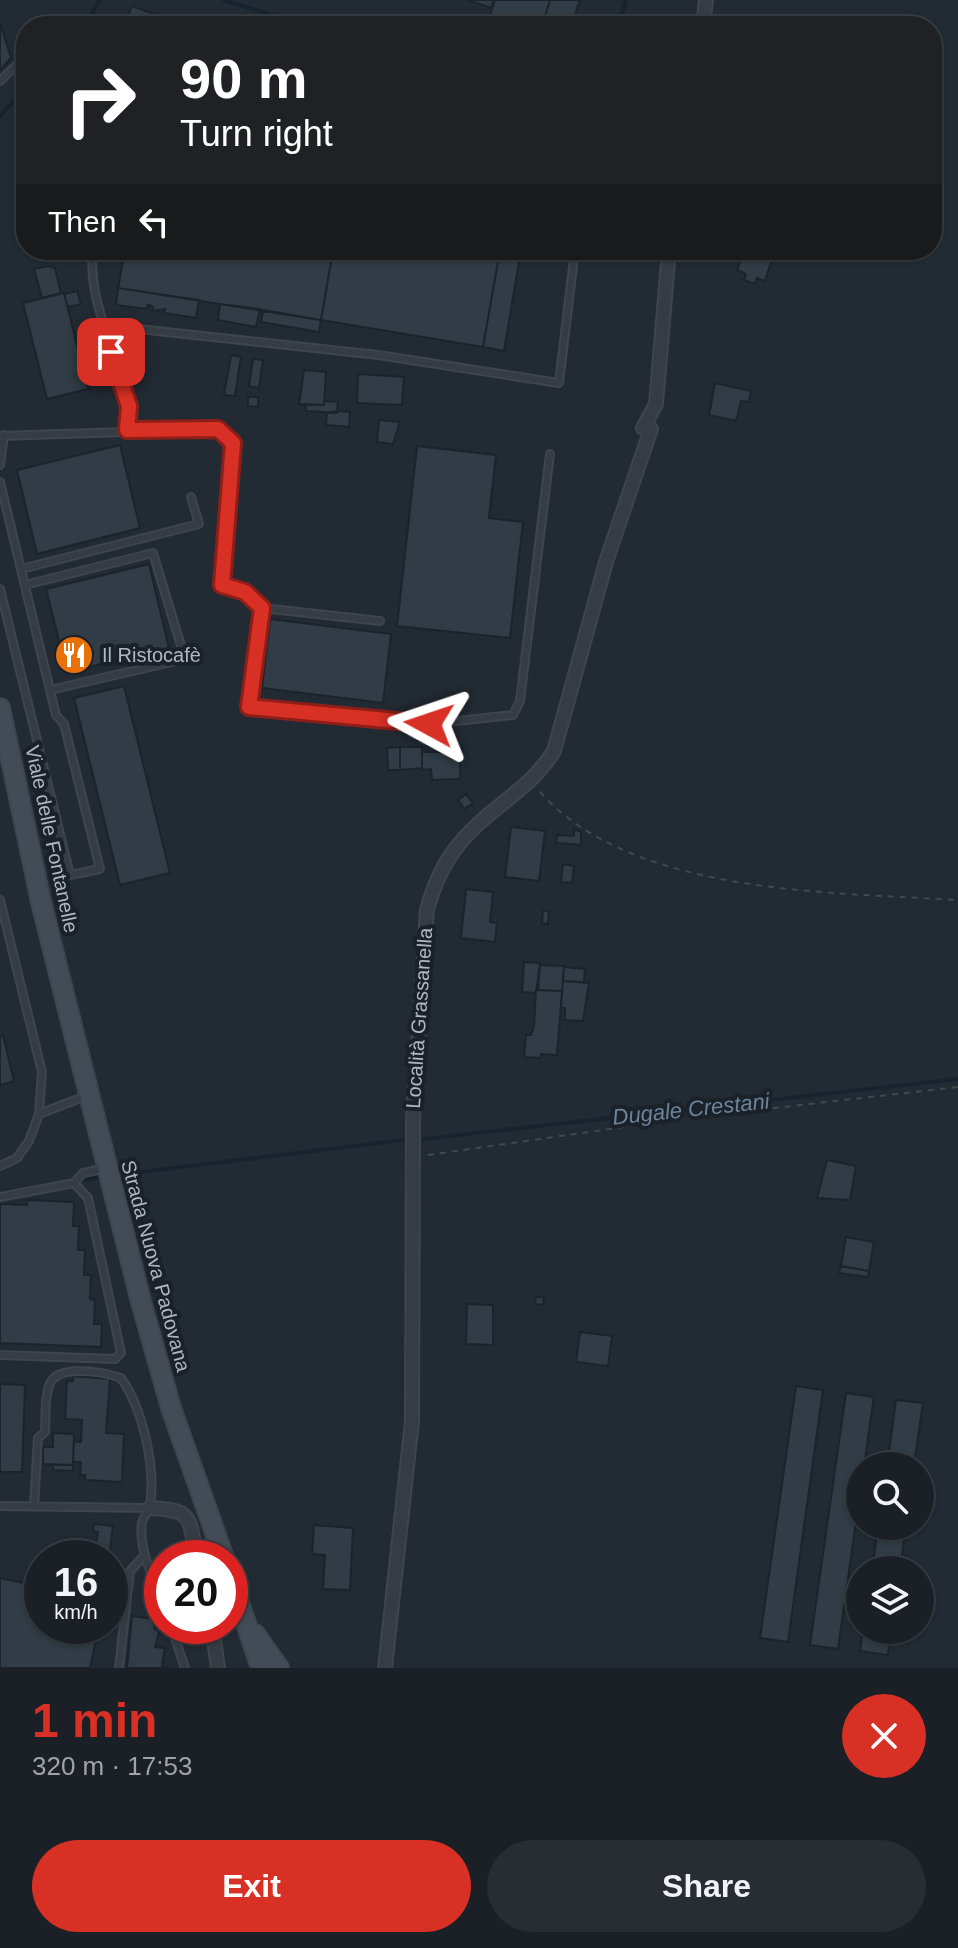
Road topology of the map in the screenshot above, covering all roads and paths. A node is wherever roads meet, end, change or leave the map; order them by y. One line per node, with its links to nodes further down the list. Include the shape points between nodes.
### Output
1 (16, 66): 2 (lane)
2 (0, 81)
3 (91, 260): 6 (lane)
4 (574, 260): 6 (lane, via 559,383 378,355)
5 (668, 260): 20 (street, Località Grassanella, via 656,404 606,562 561,733)
6 (102, 325): 7 (lane, via 129,406)
7 (127, 430): 8 (lane); 16 (lane, via 218,429 233,443 222,585 245,592)
8 (2, 436): 10 (lane)
9 (550, 454): 16 (lane, via 520,701 513,715 429,724 249,707)
10 (0, 465)
11 (0, 482): 13 (lane)
12 (191, 497): 13 (lane, via 199,524)
13 (21, 569): 14 (lane)
14 (25, 585): 18 (lane); 18 (lane, via 153,553 185,659)
15 (0, 589): 18 (lane, via 70,875 100,869 64,724)
16 (262, 608): 17 (lane)
17 (380, 621)
18 (50, 690)
19 (0, 708): 23 (main road, Viale delle Fontanelle)
20 (531, 782): 22 (path, via 559,813 587,831 686,872 733,881); 27 (street, Località Grassanella, via 456,847 433,889 424,932)
21 (0, 900): 26 (lane, via 42,1072)
22 (958, 900)
23 (61, 980): 25 (main road, Strada Nuova Padovana)
24 (958, 1087): 27 (path)
25 (89, 1095): 26 (lane); 29 (main road, Strada Nuova Padovana)
26 (39, 1114): 28 (lane, via 17,1158)
27 (413, 1157): 49 (street, Località Grassanella, via 412,1421)
28 (0, 1166)
29 (107, 1167): 30 (lane, via 83,1173); 37 (main road, Strada Nuova Padovana, via 171,1408)
30 (74, 1183): 31 (lane); 32 (lane, via 88,1198 121,1353 115,1359)
31 (0, 1197)
32 (0, 1355)
33 (0, 1506): 34 (lane)
34 (34, 1507): 35 (lane); 35 (lane, via 38,1438 45,1432 49,1386 64,1372 108,1374 121,1378 127,1387 146,1442)
35 (150, 1508): 36 (street, via 177,1509 187,1517); 38 (lane, via 142,1522)
36 (193, 1540)
37 (218, 1540)
38 (144, 1544)
39 (144, 1556): 44 (lane, via 130,1571)
40 (248, 1623): 48 (main road)
41 (248, 1626): 47 (main road)
42 (177, 1644): 45 (lane)
43 (215, 1644): 46 (street)
44 (119, 1668)
45 (185, 1668)
46 (218, 1668)
47 (261, 1668)
48 (279, 1668)
49 (385, 1668)

